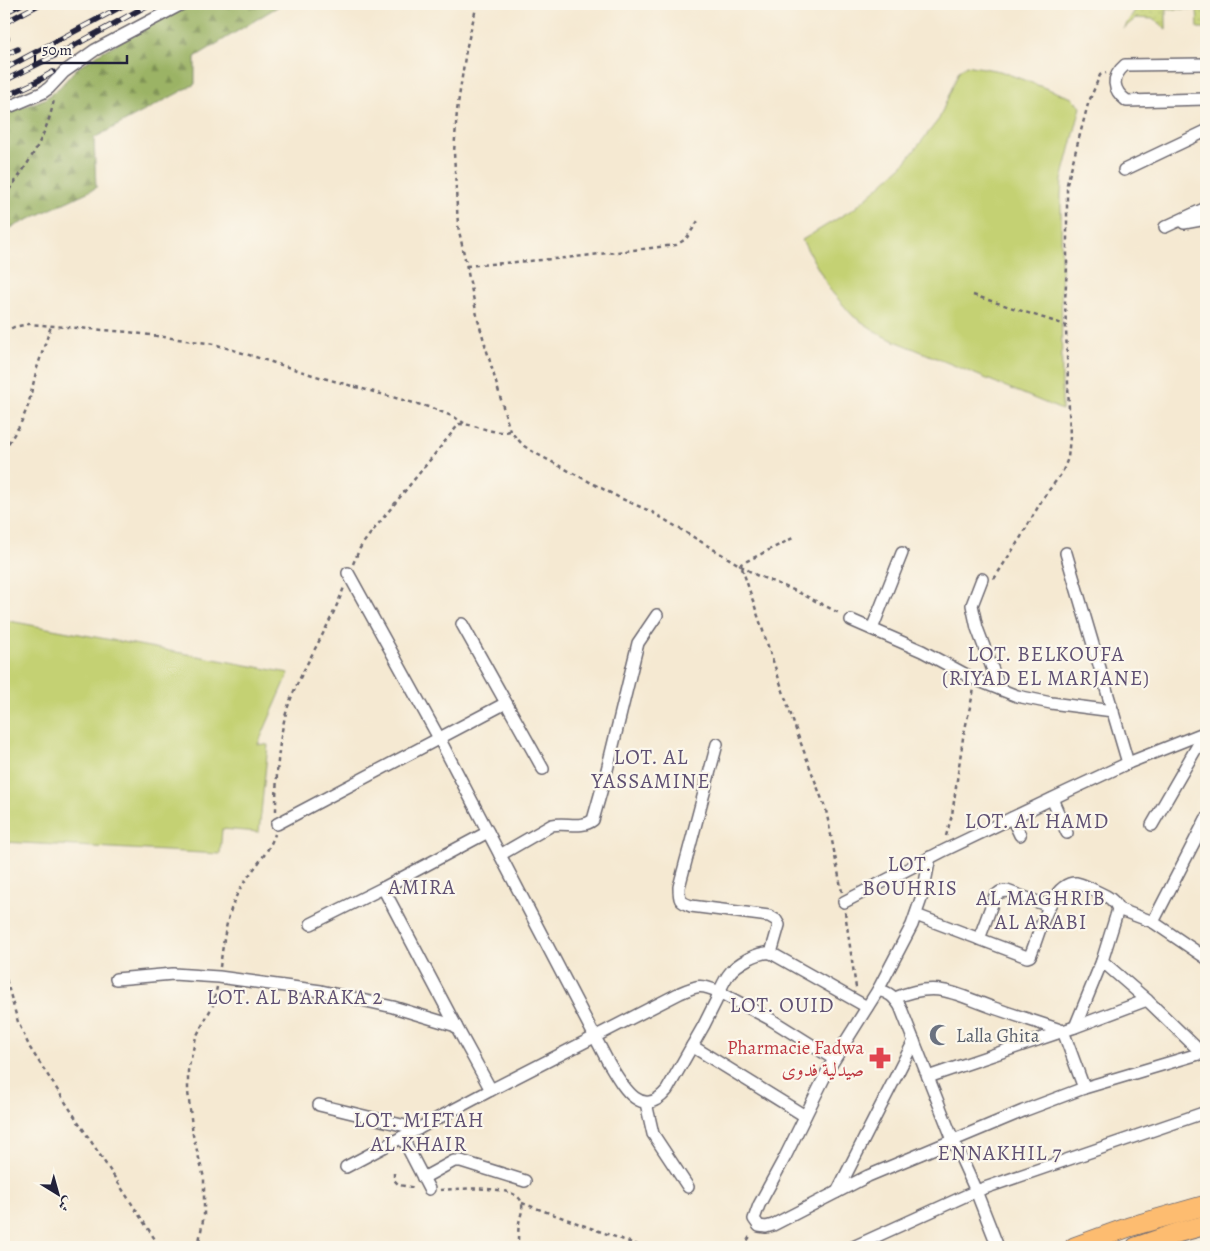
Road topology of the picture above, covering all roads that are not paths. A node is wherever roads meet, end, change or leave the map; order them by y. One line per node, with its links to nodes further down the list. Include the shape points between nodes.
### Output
1 (182, 4): 4 (street, via 95,50 37,96)
2 (1206, 64): 3 (street, via 1125,65 1115,79 1120,96 1127,101)
3 (1206, 99)
4 (4, 109)
5 (1206, 131): 6 (street)
6 (1124, 170)
7 (1206, 208): 8 (street, via 1165,227)
8 (1206, 219)
9 (902, 553): 16 (street)
10 (1066, 553): 19 (street)
11 (348, 573): 21 (street)
12 (986, 582): 17 (street, via 972,605 977,628)
13 (657, 615): 34 (street, via 638,643 593,820 584,824 552,825)
14 (851, 620): 16 (street)
15 (462, 624): 18 (street)
16 (872, 629): 17 (street)
17 (1000, 689): 19 (street, via 1051,703)
18 (506, 703): 21 (street); 24 (street)
19 (1112, 711): 23 (street)
20 (1206, 732): 23 (street); 29 (street)
21 (439, 738): 28 (street); 30 (street)
22 (717, 744): 43 (street, via 679,887 679,898 691,906 769,916 779,925)
23 (1128, 763): 25 (street)
24 (543, 769)
25 (1052, 799): 26 (street); 31 (street)
26 (1012, 818): 32 (street); 33 (street)
27 (1206, 818): 40 (street)
28 (277, 824)
29 (1152, 825)
30 (488, 832): 34 (street); 35 (street)
31 (1067, 833)
32 (1020, 835)
33 (936, 854): 36 (street); 39 (street)
34 (500, 855): 55 (street)
35 (384, 888): 41 (street); 52 (street)
36 (844, 902)
37 (1049, 906): 38 (street, via 1063,887 1075,883 1112,900); 42 (street, via 1007,891 1000,892 995,896); 42 (street, via 1030,956)
38 (1118, 909): 40 (street); 45 (street)
39 (916, 915): 42 (street); 47 (street)
40 (1153, 922): 44 (street)
41 (311, 924)
42 (979, 939)
43 (771, 953): 48 (street, via 759,954 730,972); 51 (street)
44 (1206, 958)
45 (1102, 962): 50 (street); 53 (street)
46 (116, 979): 52 (street, via 173,974 321,991 362,999)
47 (878, 990): 49 (street); 51 (street)
48 (719, 992): 55 (street, via 698,985); 57 (street); 59 (street)
49 (895, 998): 54 (street, via 921,990 954,992); 56 (street)
50 (1147, 1000): 53 (street); 58 (street)
51 (862, 1004): 59 (street)
52 (456, 1026): 62 (street)
53 (1075, 1027): 54 (street)
54 (1064, 1031): 60 (street); 61 (street)
55 (596, 1037): 62 (street); 63 (street, via 622,1085 636,1100)
56 (914, 1041): 60 (street); 76 (street)
57 (692, 1046): 63 (street, via 661,1097); 66 (street)
58 (1204, 1055): 61 (street)
59 (834, 1059): 66 (street)
60 (928, 1077): 69 (street)
61 (1084, 1088): 69 (street)
62 (491, 1090): 67 (street)
63 (646, 1103): 73 (street, via 653,1134)
64 (319, 1105): 67 (street)
65 (1206, 1112): 75 (street)
66 (805, 1116): 76 (street, via 755,1213 755,1223 766,1227 773,1225)
67 (418, 1129): 68 (street)
68 (402, 1137): 70 (street); 71 (street)
69 (953, 1140): 75 (street); 76 (street)
70 (346, 1167)
71 (423, 1178): 72 (street, via 454,1161 462,1161); 74 (street)
72 (525, 1181)
73 (688, 1187)
74 (429, 1189)
75 (976, 1191): 79 (street); 80 (street)
76 (837, 1192)
77 (1206, 1206): 81 (main road)
78 (1206, 1225): 82 (main road)
79 (853, 1247)
80 (998, 1247)
81 (1074, 1247)
82 (1136, 1247)

